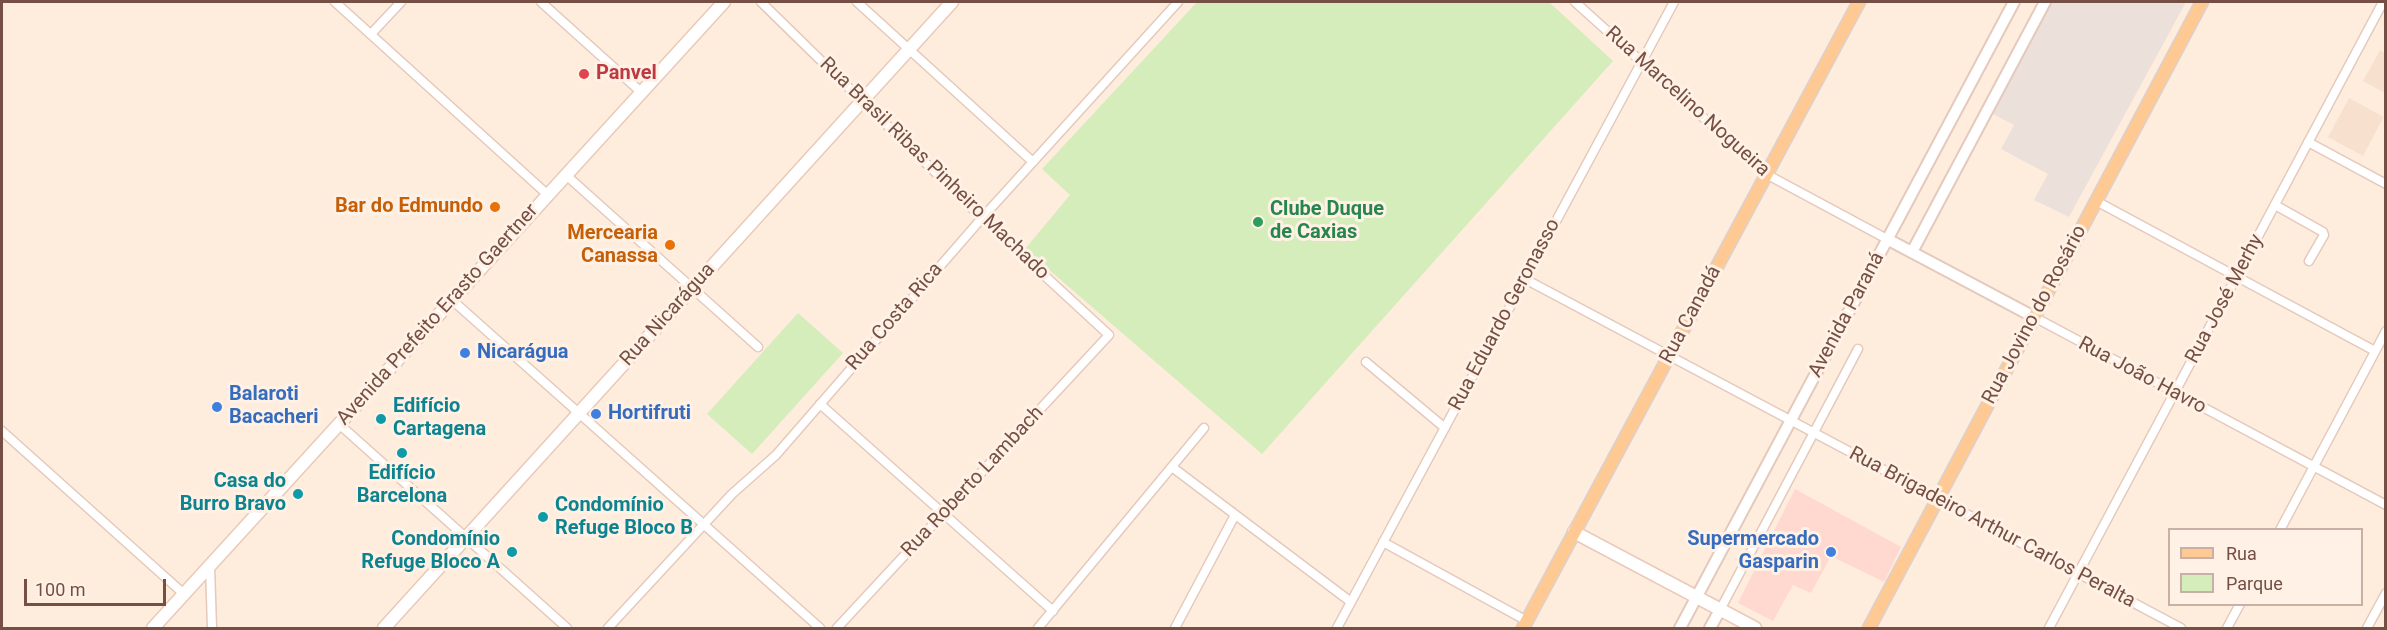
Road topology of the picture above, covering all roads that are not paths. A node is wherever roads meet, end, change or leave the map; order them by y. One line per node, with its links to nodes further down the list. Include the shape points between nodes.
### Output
1 (335, 2): 16 (street)
2 (401, 2): 16 (street)
3 (541, 2): 19 (street)
4 (724, 2): 19 (main road, Avenida Prefeito Erasto Gaertner)
5 (761, 2): 20 (street, Rua Brasil Ribas Pinheiro Machado)
6 (857, 2): 17 (street)
7 (952, 2): 17 (main road, Rua Nicarágua)
8 (1178, 2): 22 (street, Rua Costa Rica)
9 (1575, 2): 18 (street, Rua Marcelino Nogueira)
10 (1674, 2): 18 (street, Rua Eduardo Geronasso)
11 (1859, 2): 24 (main road, Rua Canadá)
12 (2014, 2): 30 (street, Avenida Paraná)
13 (2045, 2): 32 (street, Avenida Paraná)
14 (2202, 2): 27 (main road, Rua Jovino do Rosário)
15 (2383, 2): 21 (street, Rua José Merhy)
16 (371, 34): 26 (street)
17 (909, 49): 20 (main road, Rua Nicarágua); 22 (street)
18 (1641, 62): 24 (street, Rua Marcelino Nogueira); 35 (street, Rua Eduardo Geronasso)
19 (641, 92): 23 (main road, Avenida Prefeito Erasto Gaertner)
20 (862, 100): 29 (street, Rua Brasil Ribas Pinheiro Machado); 36 (main road, Rua Nicarágua)
21 (2308, 142): 25 (street); 28 (street, Rua José Merhy)
22 (1033, 162): 29 (street, Rua Costa Rica)
23 (566, 174): 26 (main road, Avenida Prefeito Erasto Gaertner); 36 (street)
24 (1766, 174): 30 (street, Rua Marcelino Nogueira); 44 (main road, Rua Canadá)
25 (2385, 184)
26 (548, 195): 37 (main road, Avenida Prefeito Erasto Gaertner)
27 (2096, 201): 34 (street); 38 (main road, Rua Jovino do Rosário)
28 (2275, 205): 33 (street, via 2324,234); 34 (street, Rua José Merhy)
29 (982, 218): 40 (street, Rua Brasil Ribas Pinheiro Machado); 47 (street, Rua Costa Rica)
30 (1887, 239): 31 (street, Rua Marcelino Nogueira); 49 (street, Avenida Paraná)
31 (1900, 246): 32 (street, Rua João Havro)
32 (1912, 252): 38 (street, Rua João Havro)
33 (2309, 261)
34 (2236, 277): 43 (street); 46 (street, Rua José Merhy)
35 (1525, 279): 44 (street, Rua Brigadeiro Arthur Carlos Peralta); 52 (street, Rua Eduardo Geronasso)
36 (693, 288): 41 (street); 48 (main road, Rua Nicarágua)
37 (452, 300): 48 (street); 50 (main road, Avenida Prefeito Erasto Gaertner)
38 (2034, 317): 46 (street, Rua João Havro); 57 (main road, Rua Jovino do Rosário)
39 (2385, 331): 43 (street)
40 (1109, 335): 59 (street, Rua Roberto Lambach)
41 (758, 347)
42 (1858, 349): 54 (street, Avenida Paraná)
43 (2375, 351): 55 (street)
44 (1669, 355): 49 (street, Rua Brigadeiro Arthur Carlos Peralta); 63 (main road, Rua Canadá)
45 (1365, 362): 52 (street)
46 (2174, 394): 55 (street, Rua João Havro); 67 (street, Rua José Merhy)
47 (820, 404): 59 (street); 61 (street, Rua Costa Rica, via 776,455)
48 (579, 413): 61 (street); 64 (main road, Rua Nicarágua)
49 (1791, 420): 54 (street, Rua Brigadeiro Arthur Carlos Peralta); 70 (street, Avenida Paraná)
50 (339, 424): 64 (street); 66 (main road, Avenida Prefeito Erasto Gaertner)
51 (1204, 428): 56 (street)
52 (1445, 428): 65 (street, Rua Eduardo Geronasso)
53 (2, 431): 69 (street)
54 (1814, 433): 57 (street, Rua Brigadeiro Arthur Carlos Peralta); 73 (street, Avenida Paraná)
55 (2313, 466): 58 (street, Rua João Havro); 62 (street)
56 (1172, 467): 60 (street); 74 (street)
57 (1938, 499): 67 (street, Rua Brigadeiro Arthur Carlos Peralta); 89 (main road, Rua Jovino do Rosário)
58 (2385, 505)
59 (942, 513): 74 (street); 82 (street, Rua Roberto Lambach)
60 (1235, 515): 71 (street); 84 (street)
61 (704, 525): 80 (street, Rua Costa Rica); 81 (street)
62 (2281, 528)
63 (1574, 532): 70 (main road); 75 (main road, Rua Canadá)
64 (466, 538): 78 (main road, Rua Nicarágua); 79 (street)
65 (1383, 542): 71 (street, Rua Eduardo Geronasso); 75 (street)
66 (210, 566): 69 (main road, Avenida Prefeito Erasto Gaertner); 77 (street)
67 (2078, 573): 90 (street, Rua José Merhy); 91 (street, Rua Brigadeiro Arthur Carlos Peralta)
68 (2385, 593): 93 (street)
69 (184, 594): 76 (main road, Avenida Prefeito Erasto Gaertner)
70 (1697, 598): 73 (main road); 86 (street, Avenida Paraná)
71 (1351, 602): 85 (street, Rua Eduardo Geronasso)
72 (2239, 606): 92 (street)
73 (1720, 610): 87 (street, Avenida Paraná); 88 (main road)
74 (1053, 611): 83 (street)
75 (1525, 625)
76 (153, 628)
77 (212, 628)
78 (384, 628)
79 (567, 628)
80 (608, 628)
81 (820, 628)
82 (837, 628)
83 (1038, 628)
84 (1175, 628)
85 (1337, 628)
86 (1680, 628)
87 (1710, 628)
88 (1755, 628)
89 (1869, 628)
90 (2049, 628)
91 (2181, 628)
92 (2227, 628)
93 (2367, 628)

